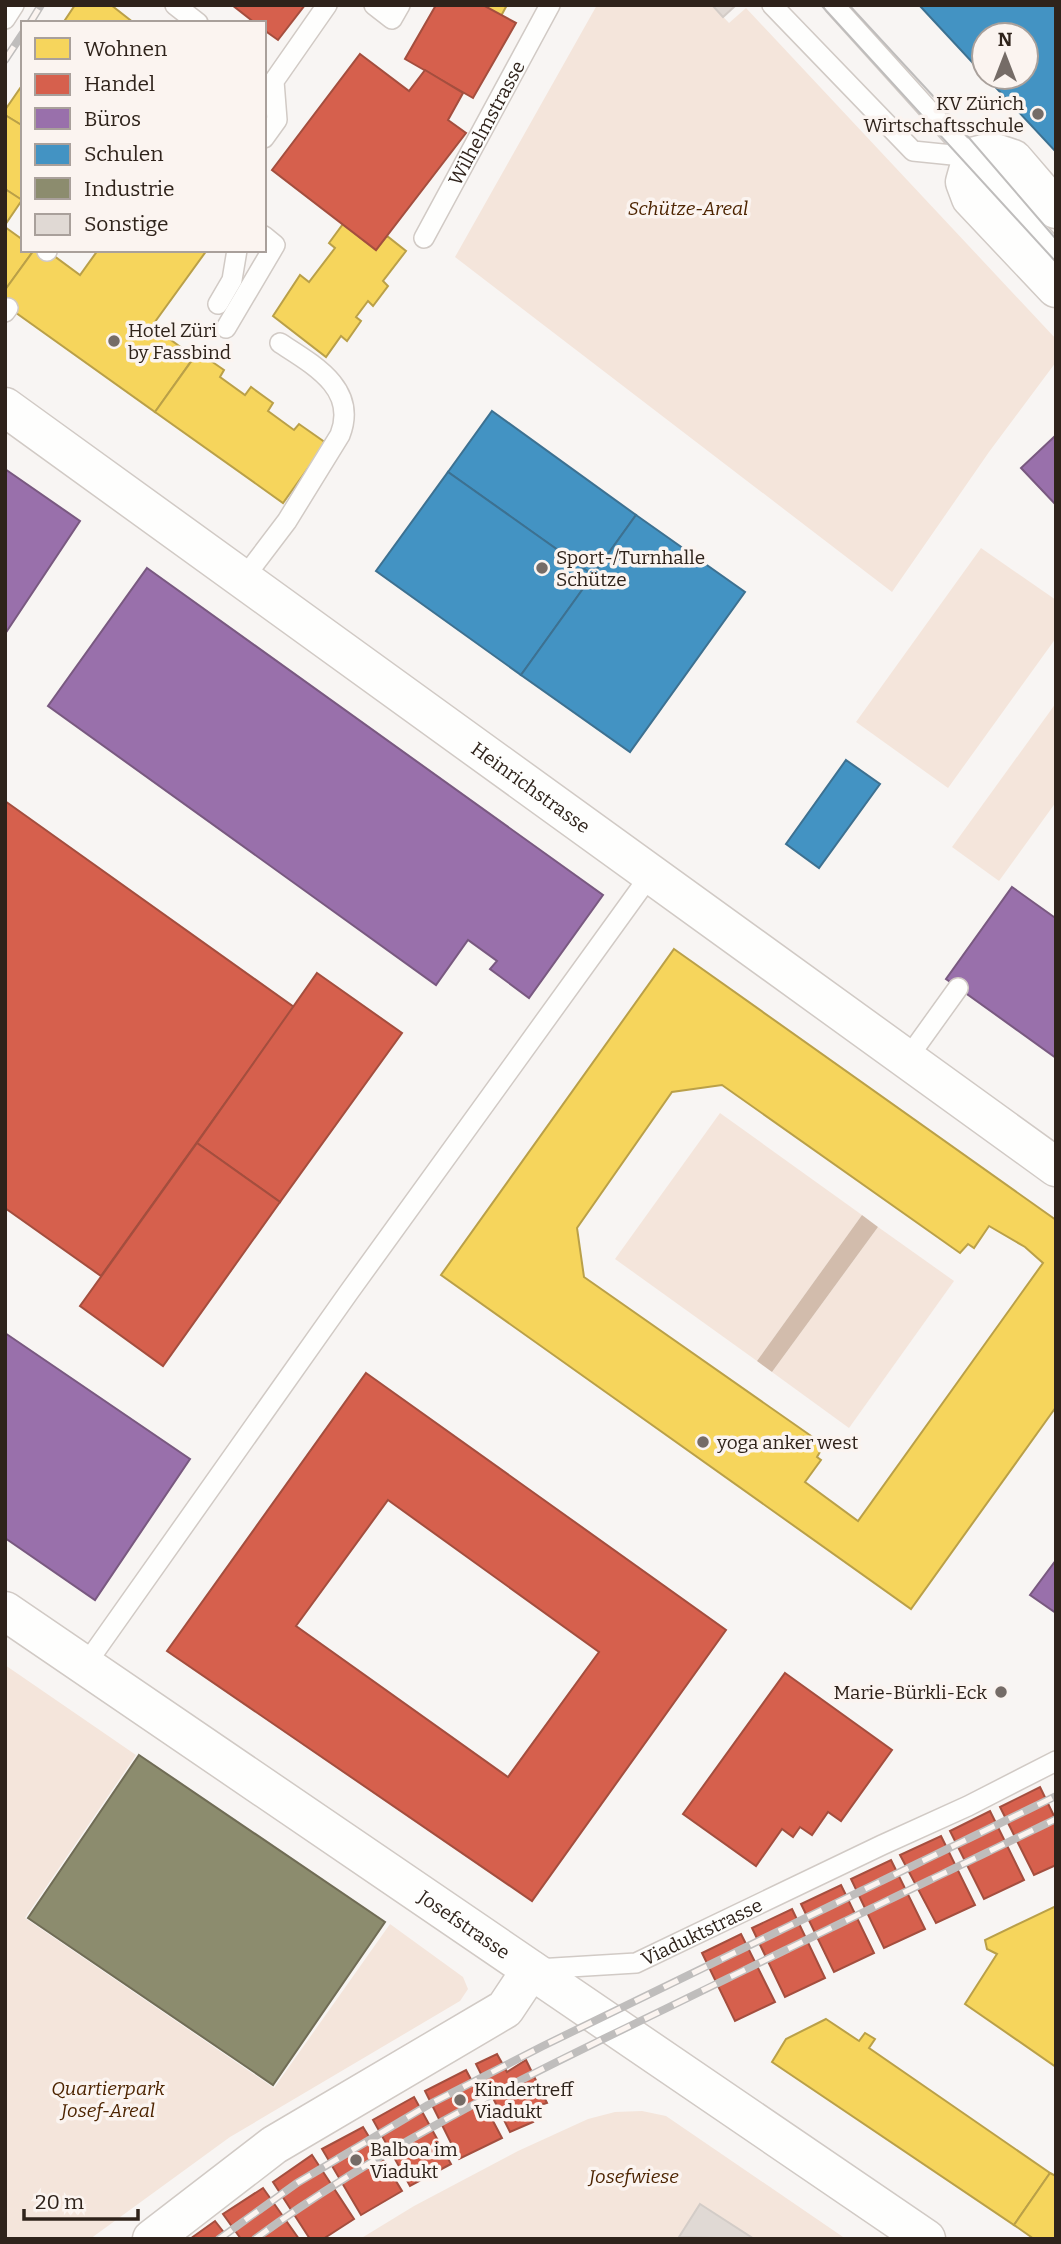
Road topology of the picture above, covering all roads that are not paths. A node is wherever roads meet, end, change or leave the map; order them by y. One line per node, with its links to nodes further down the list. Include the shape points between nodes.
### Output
1 (15, 5): 9 (lane)
2 (175, 5): 10 (lane)
3 (327, 5): 11 (lane)
4 (374, 5): 5 (lane, via 392,19)
5 (400, 5)
6 (550, 5): 16 (lane, Wilhelmstrasse)
7 (772, 5): 13 (lane, via 913,151)
8 (834, 5): 13 (lane)
9 (5, 19)
10 (195, 21)
11 (269, 77): 12 (lane, via 277,120)
12 (266, 135)
13 (972, 157): 14 (street, via 992,152 1013,159); 17 (lane); 19 (street, via 965,182 971,198)
14 (1056, 209)
15 (266, 238): 21 (lane, via 275,245)
16 (424, 238)
17 (1056, 251)
18 (237, 252): 20 (lane, via 232,280)
19 (1056, 288)
20 (218, 304)
21 (226, 328)
22 (280, 343): 24 (lane, via 336,387 345,421 287,521)
23 (5, 407): 24 (street, Heinrichstrasse)
24 (243, 579): 25 (street, Heinrichstrasse)
25 (651, 874): 27 (street, Heinrichstrasse); 30 (lane)
26 (958, 988): 27 (lane)
27 (906, 1059): 28 (street, Heinrichstrasse)
28 (1053, 1159)
29 (5, 1611): 30 (street, Josefstrasse)
30 (86, 1664): 32 (street, Josefstrasse)
31 (1056, 1760): 32 (lane, Viaduktstrasse, via 636,1963)
32 (531, 1970): 33 (street, via 505,2009 274,2145); 34 (street, Josefstrasse)
33 (152, 2239)
34 (926, 2239)

